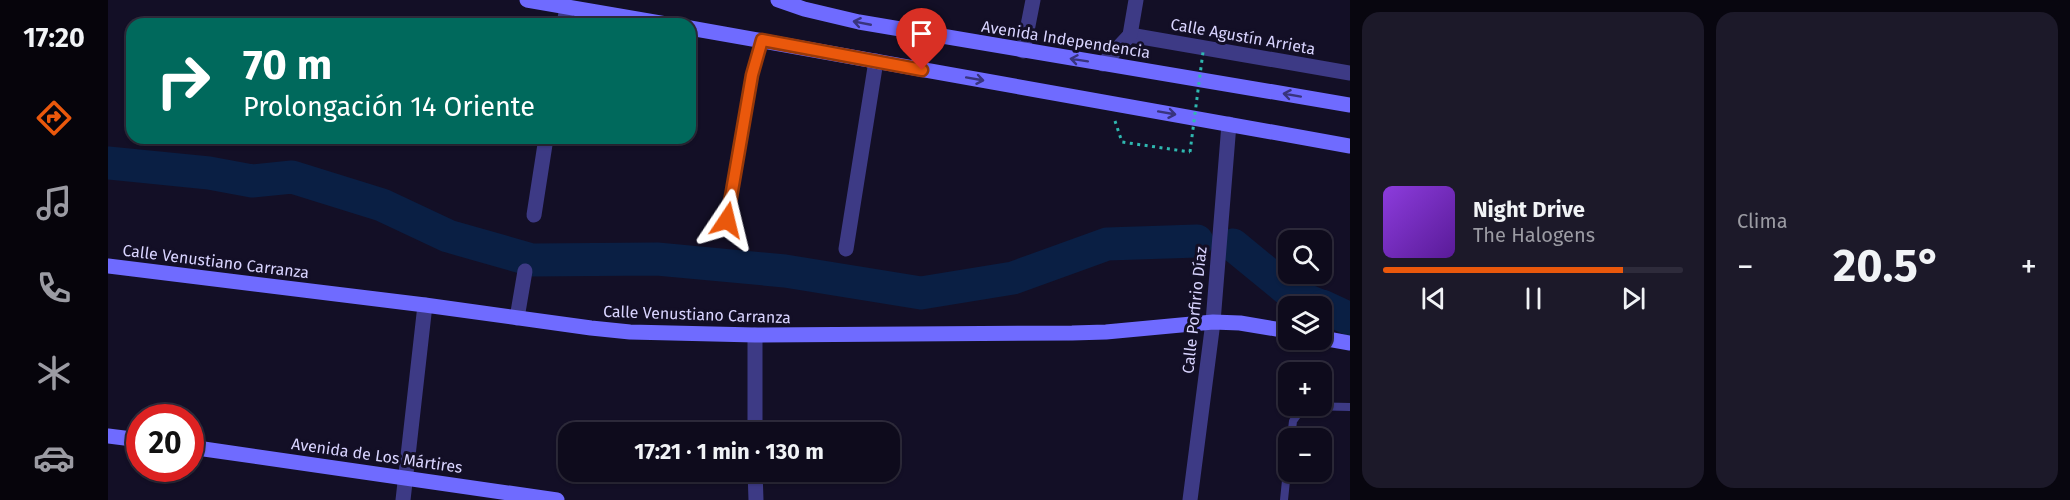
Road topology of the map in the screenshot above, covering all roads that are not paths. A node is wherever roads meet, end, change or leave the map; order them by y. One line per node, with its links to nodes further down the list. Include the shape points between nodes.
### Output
1 (527, 0): 5 (street)
2 (778, 0): 11 (street, Avenida Independencia, one-way to 2, via 859,22)
3 (1033, 0): 11 (street)
4 (1136, 0): 9 (street)
5 (567, 7): 6 (street); 7 (street)
6 (565, 18)
7 (631, 18)
8 (696, 29): 10 (street)
9 (1130, 35): 13 (street); 14 (street, Calle Agustín Arrieta)
10 (762, 40): 12 (street); 20 (lane, via 752,75)
11 (1023, 51): 13 (street, Avenida Independencia, one-way to 11)
12 (876, 61): 16 (street, one-way to 16); 21 (street)
13 (1103, 64): 15 (street, Avenida Independencia, one-way to 13)
14 (1350, 73)
15 (1350, 105)
16 (1229, 124): 18 (street); 26 (street, Calle Porfirio Díaz)
17 (545, 144): 19 (street)
18 (1350, 146)
19 (534, 215)
20 (727, 220)
21 (846, 249)
22 (108, 266): 24 (street, Calle Venustiano Carranza)
23 (525, 271): 25 (street)
24 (425, 305): 25 (street, Calle Venustiano Carranza); 37 (street)
25 (517, 318): 28 (street, Calle Venustiano Carranza, via 630,332)
26 (1213, 322): 27 (street, Calle Venustiano Carranza); 28 (street, Calle Venustiano Carranza, via 1106,332); 43 (street, Calle Porfirio Díaz)
27 (1278, 330)
28 (755, 335): 32 (street)
29 (1332, 340): 30 (street)
30 (1350, 343)
31 (1350, 406): 33 (lane, via 1304,406 1293,420)
32 (755, 422)
33 (1292, 428)
34 (108, 436): 35 (street)
35 (126, 438)
36 (204, 449): 37 (street, Avenida de Los Mártires)
37 (405, 477): 40 (street); 41 (street, Avenida de Los Mártires)
38 (756, 482): 42 (street)
39 (1286, 482): 44 (lane)
40 (403, 500)
41 (557, 500)
42 (756, 500)
43 (1190, 500)
44 (1284, 500)

